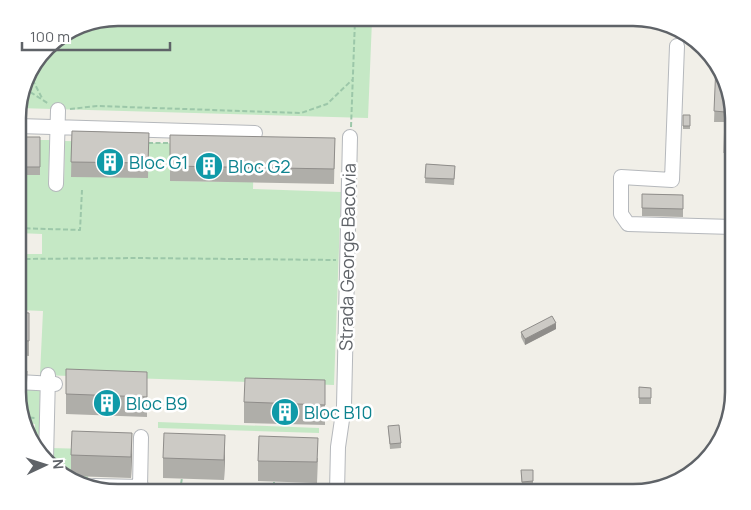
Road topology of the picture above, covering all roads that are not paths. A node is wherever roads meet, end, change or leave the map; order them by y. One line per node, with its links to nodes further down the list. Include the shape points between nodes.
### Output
1 (676, 46): 8 (street, via 672,180 621,177 620,214 628,224)
2 (58, 110): 4 (street)
3 (26, 126): 4 (street)
4 (58, 127): 5 (street); 7 (street)
5 (255, 134)
6 (350, 137): 13 (street, Strada George Bacovia, via 344,406)
7 (56, 184)
8 (725, 226)
9 (26, 382): 11 (street, via 51,381)
10 (141, 437): 12 (street)
11 (47, 440)
12 (141, 484)
13 (337, 484)

